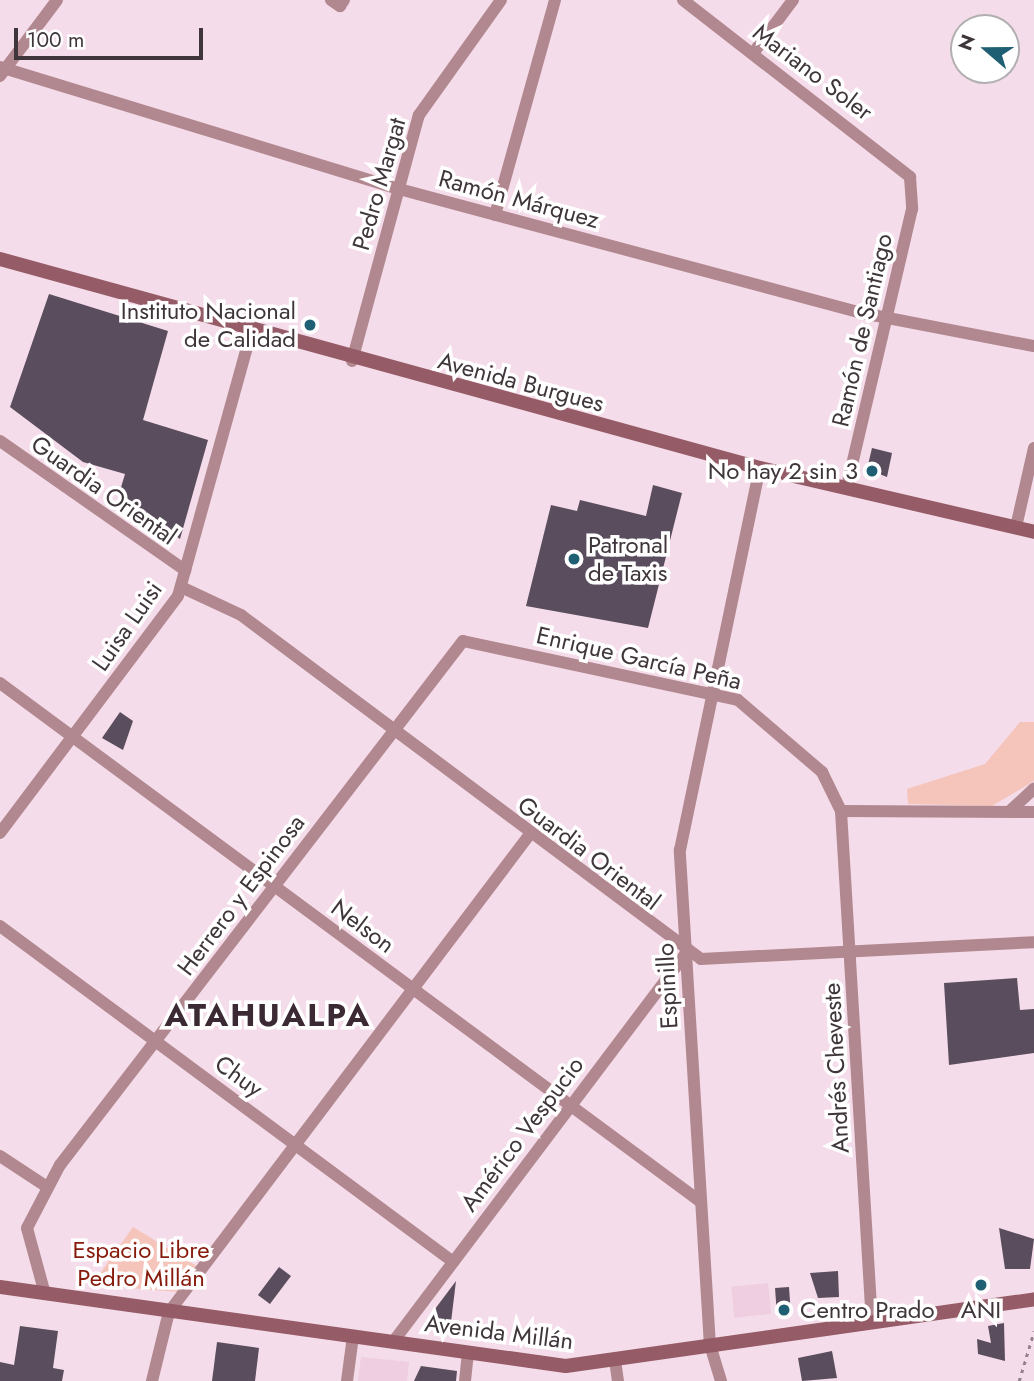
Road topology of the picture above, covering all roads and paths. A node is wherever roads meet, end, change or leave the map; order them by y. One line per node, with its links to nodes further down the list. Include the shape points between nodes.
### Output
1 (57, 0): 7 (street)
2 (501, 0): 9 (street, Pedro Margat, via 419,115)
3 (555, 0): 10 (street)
4 (682, 0): 6 (street, Mariano Soler)
5 (793, 0): 6 (street)
6 (754, 52): 8 (street, Mariano Soler, via 904,168)
7 (1, 71): 9 (street, Ramón Márquez)
8 (912, 183): 12 (street, Ramón de Santiago)
9 (399, 189): 10 (street, Ramón Márquez); 15 (street, Pedro Margat)
10 (495, 215): 12 (street, Ramón Márquez)
11 (0, 259): 13 (street, Avenida Burgues)
12 (887, 317): 14 (street, Ramón Márquez); 19 (street, Ramón de Santiago)
13 (251, 333): 15 (street, Avenida Burgues); 22 (street, Luisa Luisi)
14 (1034, 346)
15 (352, 360): 18 (street, Avenida Burgues)
16 (0, 441): 22 (street, Guardia Oriental)
17 (1034, 448): 20 (street)
18 (760, 468): 19 (street, Avenida Burgues); 26 (street, Espinillo)
19 (847, 487): 20 (street, Avenida Burgues)
20 (1016, 527): 21 (street, Avenida Burgues)
21 (1034, 532)
22 (185, 570): 23 (street, Luisa Luisi)
23 (181, 587): 27 (street, Guardia Oriental, via 241,615); 28 (street, Luisa Luisi)
24 (463, 641): 26 (street, Enrique García Peña); 27 (street, Herrero y Espinosa)
25 (0, 682): 28 (street, Nelson)
26 (712, 694): 30 (street, Enrique García Peña, via 759,712 822,772); 39 (street, Espinillo, via 681,835)
27 (392, 732): 34 (street, Guardia Oriental); 35 (street, Herrero y Espinosa)
28 (73, 737): 33 (street, Luisa Luisi); 35 (street, Nelson)
29 (1034, 789): 31 (street)
30 (841, 811): 31 (street); 38 (street, Andrés Cheveste)
31 (1010, 811): 32 (street)
32 (1034, 812)
33 (0, 833)
34 (530, 834): 39 (street, Guardia Oriental); 40 (street)
35 (274, 886): 40 (street, Nelson); 41 (street, Herrero y Espinosa)
36 (0, 926): 41 (street, Chuy)
37 (1034, 942): 38 (street, Guardia Oriental)
38 (850, 950): 39 (street, Guardia Oriental, via 701,959); 52 (street, Andrés Cheveste)
39 (686, 953): 42 (street, Américo Vespucio); 46 (street, Espinillo)
40 (414, 989): 42 (street, Nelson); 43 (street)
41 (156, 1041): 43 (street, Chuy); 45 (street, Herrero y Espinosa)
42 (569, 1106): 46 (street, Nelson); 47 (street, Américo Vespucio)
43 (298, 1145): 47 (street, Chuy); 51 (street)
44 (0, 1156): 45 (street)
45 (47, 1187): 49 (street, Herrero y Espinosa, via 27,1228)
46 (701, 1202): 56 (street, Espinillo)
47 (452, 1261): 55 (street, Américo Vespucio)
48 (0, 1287): 49 (street, Avenida Millán)
49 (45, 1294): 51 (street, Avenida Millán)
50 (1034, 1299): 52 (street, Avenida Millán)
51 (169, 1312): 54 (street, Avenida Millán); 59 (street)
52 (872, 1323): 56 (street, Avenida Millán)
53 (1034, 1331): 64 (path)
54 (353, 1336): 55 (street, Avenida Millán); 60 (street)
55 (393, 1342): 57 (street, Avenida Millán)
56 (710, 1346): 58 (street, Avenida Millán); 63 (street, Espinillo)
57 (468, 1352): 58 (street, Avenida Millán, via 566,1366); 61 (street)
58 (615, 1360): 62 (street)
59 (152, 1381)
60 (347, 1381)
61 (465, 1381)
62 (618, 1381)
63 (721, 1381)
64 (1018, 1381)

